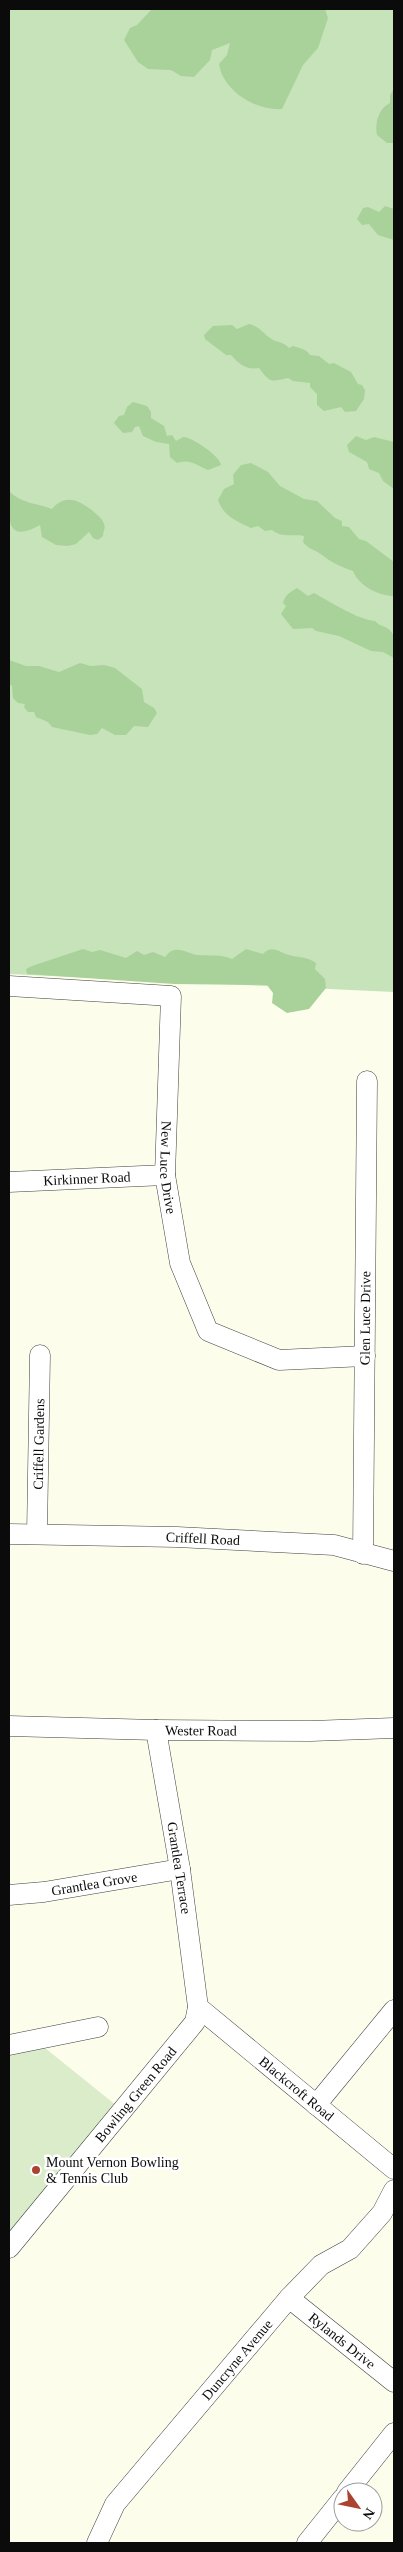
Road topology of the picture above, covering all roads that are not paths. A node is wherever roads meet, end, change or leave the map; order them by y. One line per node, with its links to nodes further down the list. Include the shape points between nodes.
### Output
1 (9, 986): 3 (street, New Luce Drive, via 171,996)
2 (368, 1081): 6 (street, Glen Luce Drive)
3 (165, 1175): 4 (street, Kirkinner Road); 6 (street, New Luce Drive, via 180,1264 208,1331 279,1360)
4 (9, 1182)
5 (40, 1355): 8 (street, Criffell Gardens)
6 (365, 1356): 9 (street, Glen Luce Drive)
7 (9, 1534): 8 (street, Criffell Road)
8 (37, 1534): 9 (street, Criffell Road, via 334,1545)
9 (363, 1554): 10 (street, Criffell Road)
10 (394, 1560)
11 (9, 1726): 13 (street, Wester Road)
12 (394, 1728): 13 (street, Wester Road)
13 (156, 1730): 14 (street, Grantlea Terrace)
14 (180, 1869): 15 (street, Grantlea Grove); 16 (street, Grantlea Terrace)
15 (9, 1895)
16 (198, 2007): 20 (street, Blackcroft Road); 23 (street, Bowling Green Road, via 190,2031)
17 (394, 2010): 20 (street)
18 (98, 2028): 19 (street)
19 (9, 2046)
20 (316, 2105): 21 (street, Blackcroft Road)
21 (394, 2169)
22 (394, 2190): 24 (street, Duncryne Avenue, via 382,2213 350,2249 321,2265)
23 (9, 2248)
24 (289, 2298): 25 (street, Rylands Drive); 29 (street, Duncryne Avenue, via 115,2504)
25 (394, 2382)
26 (394, 2433): 27 (street)
27 (355, 2482)
28 (333, 2510): 30 (street)
29 (96, 2543)
30 (307, 2543)

